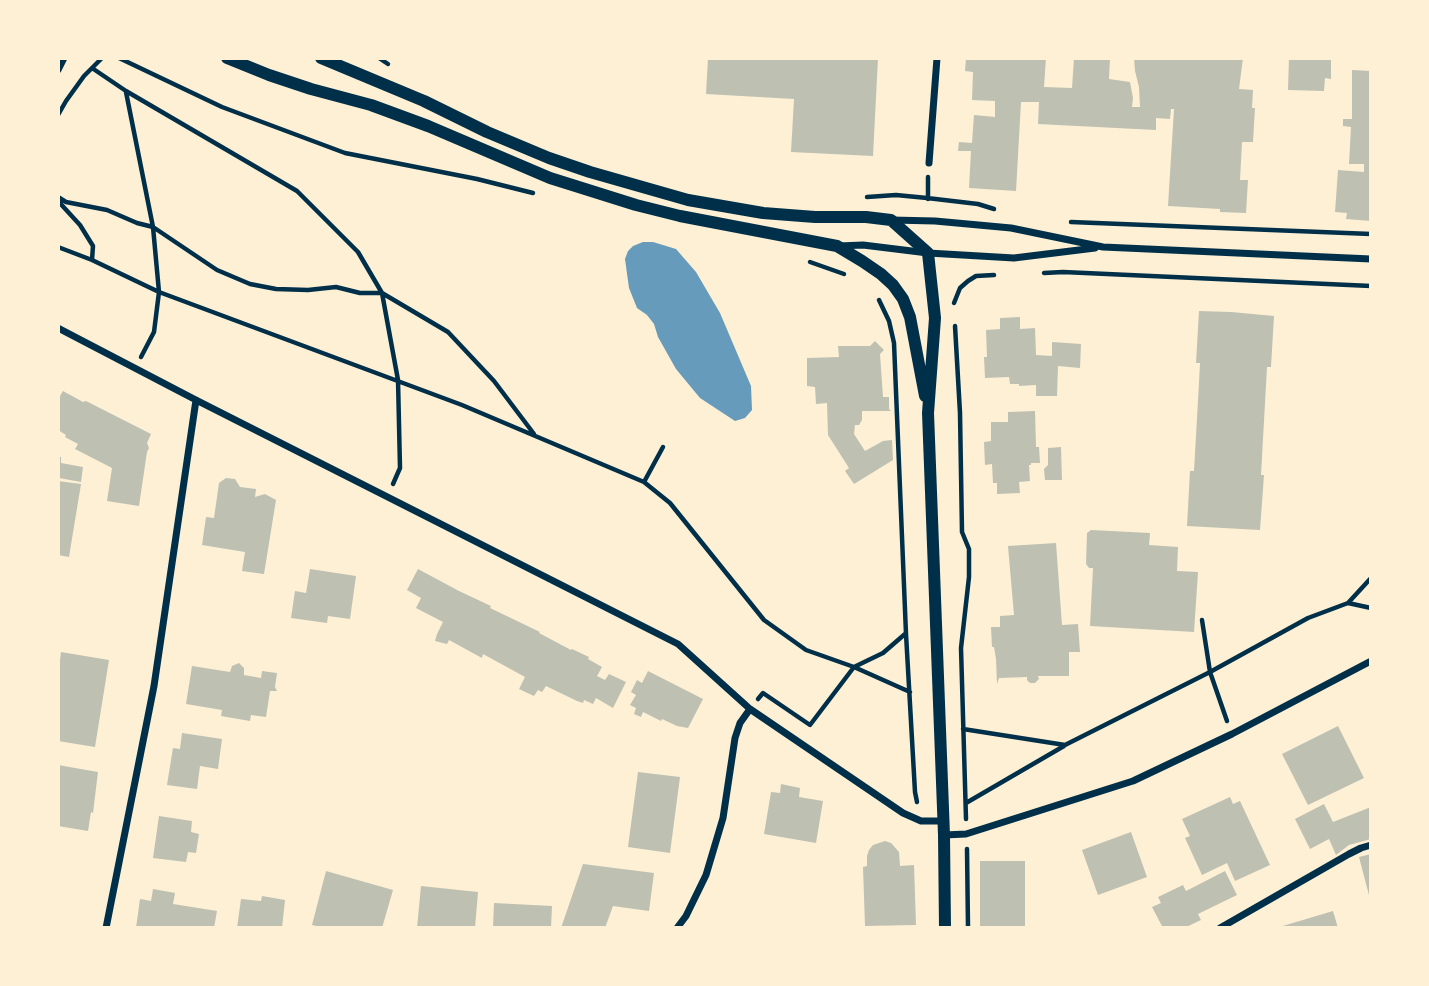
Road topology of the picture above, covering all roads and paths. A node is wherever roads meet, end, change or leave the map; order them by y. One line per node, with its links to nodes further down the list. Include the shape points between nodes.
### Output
1 (64, 58): 10 (street)
2 (102, 58): 9 (path)
3 (119, 58): 14 (path, via 222,107 345,153)
4 (227, 58): 22 (street, via 280,79 371,105 550,178 636,205)
5 (321, 58): 18 (street, via 536,152 688,200 763,213)
6 (379, 58): 8 (path)
7 (937, 58): 13 (street)
8 (390, 65)
9 (92, 68): 11 (path); 12 (path)
10 (58, 70)
11 (126, 92): 20 (path); 34 (path, via 297,191 358,252)
12 (58, 115)
13 (929, 163)
14 (540, 194)
15 (862, 197): 17 (path, via 927,198)
16 (58, 199): 20 (path); 28 (path, via 93,246)
17 (1002, 211)
18 (891, 220): 24 (street, via 1011,228); 25 (street)
19 (1065, 222): 21 (path)
20 (153, 228): 33 (path); 34 (path, via 217,270 250,284)
21 (1371, 234)
22 (837, 246): 25 (street, via 863,244); 42 (street, via 881,274 902,299 910,317)
23 (58, 247): 28 (path)
24 (1103, 247): 25 (street, via 1014,258); 27 (street)
25 (928, 253): 42 (street, via 935,318)
26 (800, 258): 31 (path)
27 (1371, 258)
28 (92, 260): 33 (path)
29 (1038, 273): 32 (path)
30 (1001, 275): 36 (path, via 976,276 960,288)
31 (852, 278)
32 (1371, 286)
33 (159, 292): 39 (path, via 154,332); 40 (path)
34 (382, 293): 40 (path); 43 (path, via 448,332)
35 (878, 299): 51 (path, via 894,343)
36 (954, 313)
37 (955, 325): 57 (path, via 962,531 969,549 961,648)
38 (58, 328): 39 (street)
39 (135, 368): 41 (street)
40 (398, 380): 43 (path); 46 (path, via 400,468)
41 (196, 400): 46 (street); 66 (street, via 154,686)
42 (928, 413): 62 (street)
43 (534, 434): 45 (path)
44 (663, 447): 45 (path)
45 (644, 482): 53 (path, via 670,503 764,620 806,650)
46 (387, 498): 56 (street, via 678,644)
47 (1371, 578): 48 (path)
48 (1348, 603): 49 (path); 54 (path, via 1308,618)
49 (1371, 608)
50 (1202, 621): 54 (path)
51 (906, 634): 53 (path, via 883,653); 55 (path)
52 (1371, 661): 58 (street)
53 (854, 667): 55 (path); 56 (path, via 810,724 763,693)
54 (1210, 672): 58 (path); 59 (path)
55 (910, 692): 61 (path)
56 (750, 709): 61 (street); 67 (street, via 735,738 723,818 706,875)
57 (963, 729): 59 (path); 60 (path)
58 (1232, 734): 63 (street, via 1133,781)
59 (1065, 745): 60 (path)
60 (966, 803): 63 (path)
61 (920, 821): 62 (street)
62 (943, 821): 64 (street)
63 (966, 834): 64 (street); 69 (path)
64 (944, 835): 68 (street)
65 (1371, 845): 70 (street)
66 (106, 928)
67 (677, 928)
68 (945, 928)
69 (968, 928)
70 (1220, 928)

